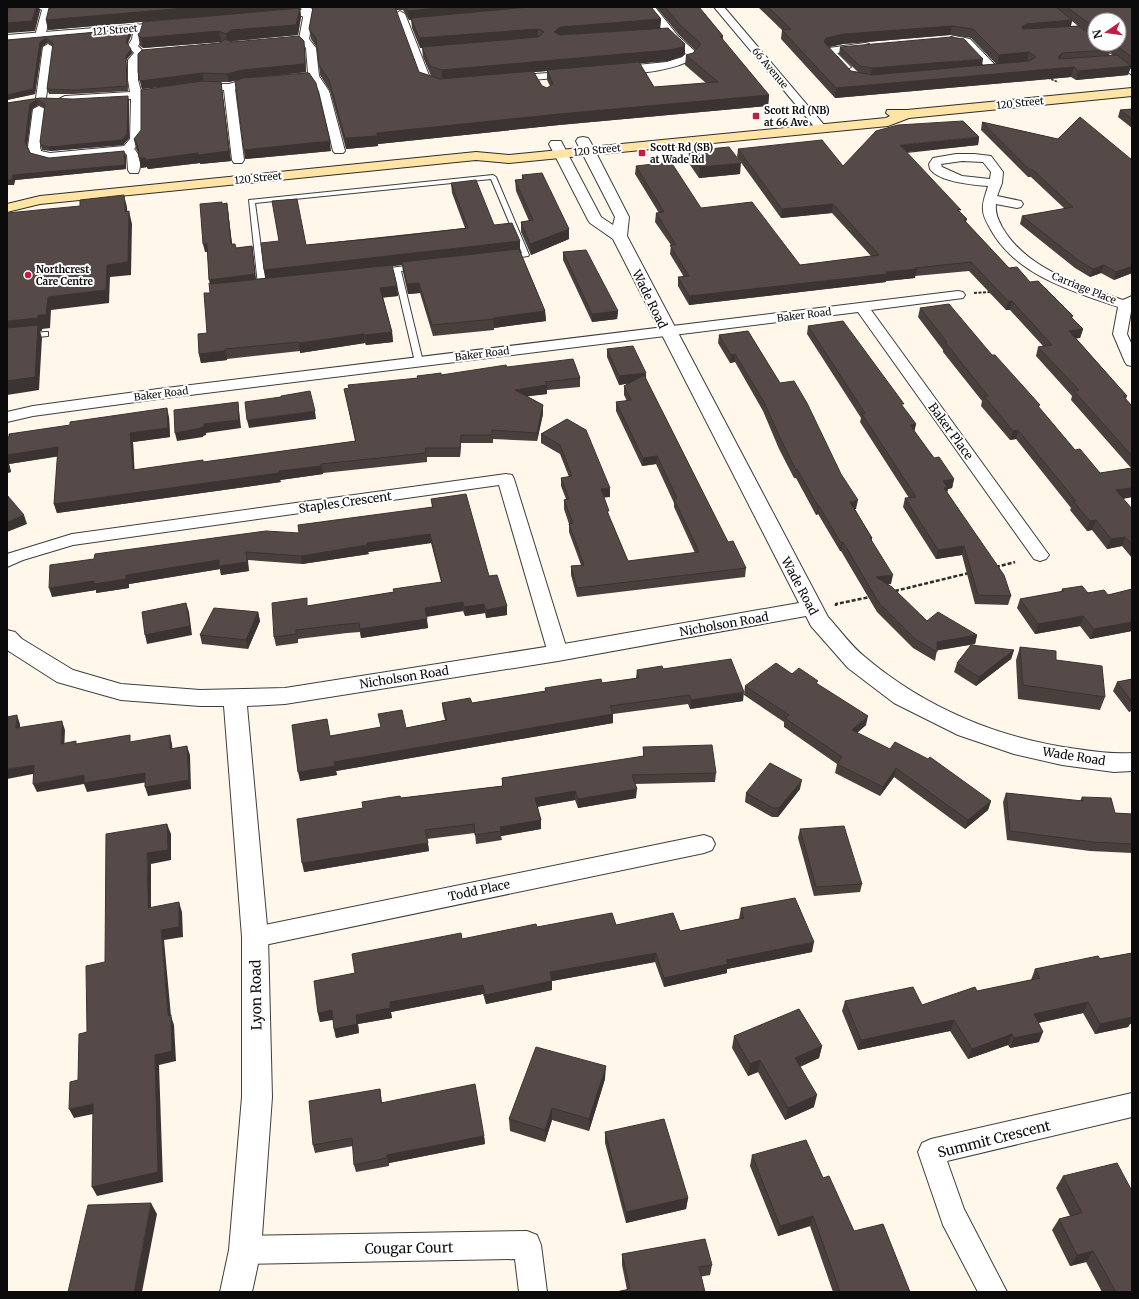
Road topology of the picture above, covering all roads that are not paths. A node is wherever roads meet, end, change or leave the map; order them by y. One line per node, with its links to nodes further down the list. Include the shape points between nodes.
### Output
1 (25, 7): 5 (street)
2 (366, 7): 6 (street)
3 (650, 7): 12 (street)
4 (719, 7): 39 (street, 66 Avenue)
5 (7, 8)
6 (306, 10): 9 (street); 28 (street, via 307,32 300,39 311,48)
7 (48, 11): 14 (street)
8 (400, 14): 32 (street, via 408,24 419,53 425,80 441,85)
9 (261, 17)
10 (185, 24): 11 (street, 121 Street)
11 (139, 28): 14 (street, 121 Street); 36 (street, via 133,46 144,53 133,60)
12 (669, 33): 13 (street); 25 (street, via 693,54 687,60 670,66)
13 (654, 34)
14 (40, 36): 15 (street, 121 Street)
15 (7, 39)
16 (942, 39): 23 (street, via 966,41)
17 (874, 46): 30 (street, via 829,51)
18 (48, 47): 38 (street)
19 (1104, 52): 20 (lane)
20 (1116, 61): 21 (lane); 27 (lane)
21 (1104, 62)
22 (1006, 67): 23 (street)
23 (993, 68): 24 (street)
24 (978, 70)
25 (602, 71)
26 (580, 73): 29 (street)
27 (1132, 73)
28 (314, 76): 33 (street, via 251,82); 43 (street, via 324,91)
29 (538, 77): 31 (street); 34 (street)
30 (855, 77)
31 (501, 80)
32 (456, 84)
33 (229, 87): 36 (street, via 204,86); 44 (street)
34 (544, 88)
35 (1132, 92): 39 (main road, 120 Street, via 907,114 888,122)
36 (136, 95): 38 (street); 41 (street, via 136,139)
37 (27, 100): 38 (street)
38 (40, 104): 41 (street, via 34,146 36,153 50,157)
39 (817, 123): 40 (main road, 120 Street)
40 (585, 146): 42 (main road, 120 Street); 52 (street, via 622,217)
41 (128, 149): 45 (street, via 133,154)
42 (558, 149): 49 (main road, 120 Street, via 509,159 476,156); 52 (street, Wade Road, via 595,220)
43 (339, 151)
44 (238, 160)
45 (134, 170)
46 (996, 183): 48 (street, Carriage Place)
47 (7, 197): 49 (main road, 120 Street)
48 (992, 199): 50 (street); 59 (street, Carriage Place, via 988,211 996,228 1004,240 1026,261 1062,282)
49 (40, 200): 51 (main road, 120 Street)
50 (1017, 204)
51 (7, 208)
52 (619, 236): 61 (street, Wade Road)
53 (504, 257): 57 (lane, via 526,255 493,177 251,201 259,285)
54 (420, 267): 55 (lane)
55 (397, 269): 56 (lane); 64 (lane)
56 (373, 272)
57 (270, 284)
58 (958, 295): 60 (street, Baker Road)
59 (1129, 302): 65 (street, via 1120,334)
60 (862, 308): 61 (street, Baker Road); 67 (street, Baker Place)
61 (667, 332): 64 (street, Baker Road); 69 (street, Wade Road)
62 (45, 334): 63 (lane)
63 (7, 338)
64 (419, 362): 66 (street, Baker Road, via 158,394 33,411)
65 (1132, 362)
66 (7, 417)
67 (1040, 555)
68 (7, 561): 71 (street, Staples Crescent, via 72,540 506,479)
69 (812, 608): 71 (street, Nicholson Road); 73 (street, Wade Road, via 819,621 856,662 902,697 966,729 1014,745 1062,756 1114,763)
70 (7, 637): 72 (street, Nicholson Road, via 65,676 121,692)
71 (558, 653): 72 (street, Nicholson Road, via 285,696)
72 (235, 698): 75 (street, Lyon Road)
73 (1132, 762)
74 (704, 844): 75 (street, Todd Place)
75 (255, 937): 77 (street, Lyon Road, via 257,1097)
76 (1132, 1106): 80 (street, Summit Crescent, via 931,1152 954,1215)
77 (244, 1250): 78 (street, Lyon Road); 79 (street, Cougar Court, via 527,1245)
78 (236, 1292)
79 (533, 1292)
80 (993, 1292)

